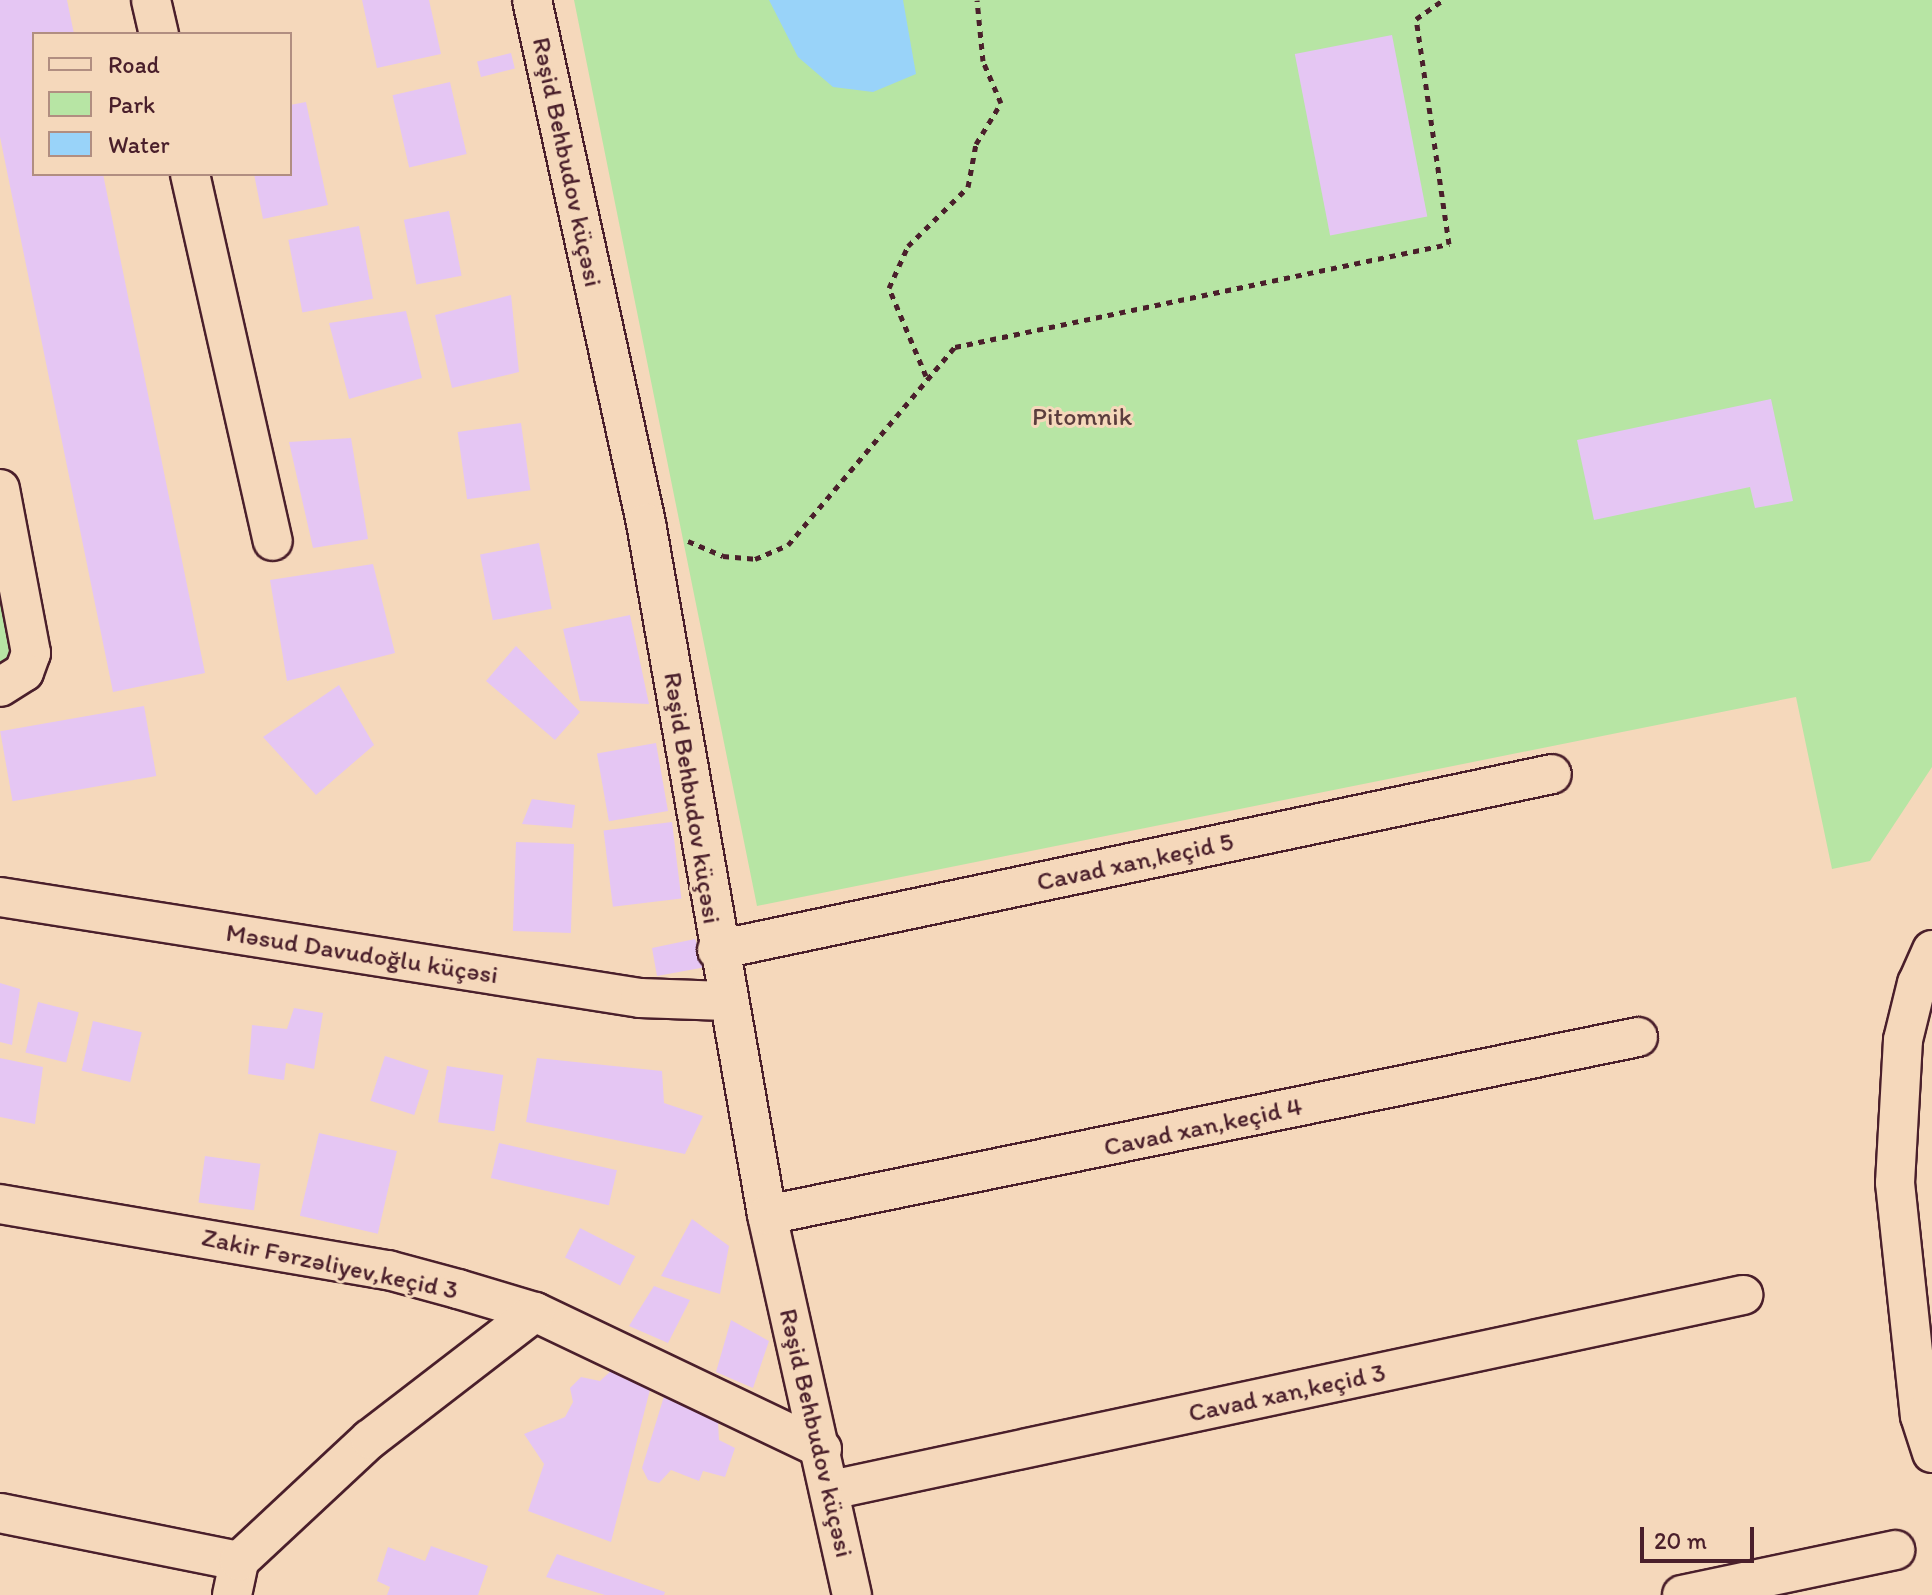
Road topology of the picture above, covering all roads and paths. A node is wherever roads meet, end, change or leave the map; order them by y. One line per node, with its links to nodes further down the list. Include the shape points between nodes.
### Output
1 (151, 0): 5 (street)
2 (532, 0): 9 (street, Rəşid Behbudov küçəsi)
3 (977, 0): 7 (path, via 983,61 1001,103 976,144 968,187 908,246 889,288)
4 (1443, 0): 7 (path, via 1416,19 1449,244 998,334 955,347)
5 (159, 32)
6 (190, 176): 10 (street)
7 (926, 376): 9 (path, via 788,545 755,559 723,556)
8 (0, 489): 11 (street, via 31,653 24,672)
9 (646, 523): 14 (street, Rəşid Behbudov küçəsi)
10 (273, 541)
11 (0, 687)
12 (1552, 774): 14 (street, Cavad xan,keçid 5)
13 (0, 897): 16 (street, Məsud Davudoğlu küçəsi, via 640,998)
14 (717, 950): 16 (street, Rəşid Behbudov küçəsi)
15 (1927, 973): 23 (street, via 1903,1040 1895,1183 1920,1416)
16 (726, 1001): 19 (street, Rəşid Behbudov küçəsi)
17 (1638, 1037): 19 (street, Cavad xan,keçid 4)
18 (0, 1204): 21 (street, Zakir Fərzəliyev,keçid 3, via 388,1270)
19 (767, 1215): 22 (street, Rəşid Behbudov küçəsi)
20 (1743, 1295): 24 (street, Cavad xan,keçid 3)
21 (535, 1312): 22 (street, Zakir Fərzəliyev,keçid 3); 27 (street, via 370,1439)
22 (822, 1449): 24 (street, Rəşid Behbudov küçəsi)
23 (1932, 1453)
24 (831, 1490): 28 (street, Rəşid Behbudov küçəsi)
25 (0, 1513): 27 (street)
26 (1895, 1550): 29 (street)
27 (235, 1578)
28 (852, 1595)
29 (1682, 1595)

